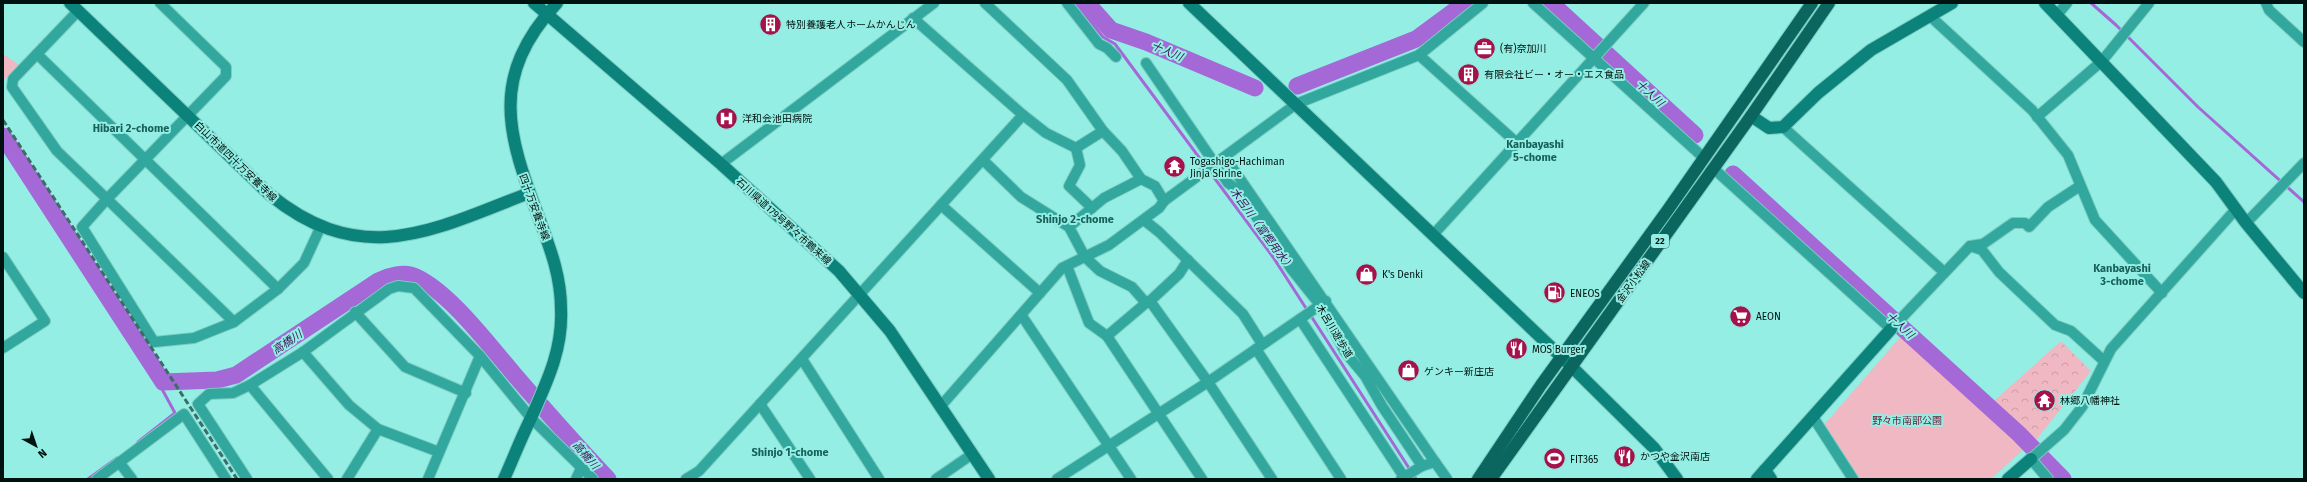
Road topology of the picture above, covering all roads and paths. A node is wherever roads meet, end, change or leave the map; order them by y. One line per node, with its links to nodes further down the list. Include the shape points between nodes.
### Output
1 (160, 3): 32 (street, via 226,67 226,76)
2 (534, 3): 19 (street, 石川県道179号野々市鶴来線)
3 (557, 3): 19 (street, 四十万安養寺線)
4 (934, 3): 22 (street)
5 (985, 3): 36 (street, via 1067,80)
6 (1067, 3): 27 (street, via 1099,44)
7 (1189, 3): 30 (street)
8 (1483, 3): 25 (street)
9 (1533, 3): 26 (street)
10 (1644, 3): 26 (street)
11 (1812, 3): 40 (main road, 金沢小松線 / 22)
12 (1828, 3): 33 (main road, 金沢小松線 / 22)
13 (1952, 3): 21 (street)
14 (2045, 3): 20 (street)
15 (2068, 3): 20 (street)
16 (2149, 3): 28 (street)
17 (2266, 3): 23 (street, via 2269,10)
18 (74, 7): 24 (street); 32 (street, 白山市道四十万安養寺線)
19 (547, 14): 44 (street, 石川県道179号野々市鶴来線); 49 (street, 四十万安養寺線, via 530,37 516,65 510,93 513,139)
20 (2057, 15): 28 (street)
21 (1930, 16): 34 (street); 35 (street, via 1871,50 1818,93)
22 (913, 18): 31 (street); 44 (street)
23 (2304, 42)
24 (37, 54): 41 (street); 50 (street, via 13,79 12,87 57,151)
25 (1419, 55): 30 (street); 37 (street)
26 (1595, 56): 37 (street); 40 (street)
27 (1116, 57)
28 (2102, 61): 34 (street); 54 (street, via 2216,182)
29 (1146, 63): 45 (street, 木呂川遊歩道)
30 (1296, 104): 39 (street); 59 (street)
31 (1023, 115): 38 (street, via 1046,133); 42 (street)
32 (189, 116): 41 (street); 57 (street, 白山市道四十万安養寺線, via 275,199 305,220)
33 (1751, 116): 35 (street, via 1769,128); 46 (main road, 金沢小松線 / 22)
34 (2037, 117): 48 (street, via 2068,155)
35 (1783, 127): 65 (street)
36 (1103, 131): 38 (street); 47 (street, via 1122,151)
37 (1518, 144): 59 (street)
38 (1076, 148): 53 (street, via 1080,165 1069,186)
39 (1225, 157): 45 (street); 72 (street)
40 (1704, 158): 83 (main road, 金沢小松線 / 22)
41 (146, 160): 50 (street); 66 (street)
42 (983, 160): 52 (street); 58 (street, via 1021,197)
43 (2304, 163): 56 (street)
44 (721, 164): 70 (street, 石川県道179号野々市鶴来線, via 840,271)
45 (1214, 164): 51 (street); 72 (street, 木呂川遊歩道, via 1228,183 1238,190 1292,270)
46 (1713, 168): 77 (street); 86 (main road, 金沢小松線 / 22)
47 (1141, 179): 51 (street, via 1155,186); 53 (street, via 1104,198)
48 (2080, 186): 60 (street, via 2048,207 2029,227 2025,223 2013,223 1983,244); 67 (street, via 2095,220)
49 (529, 193): 57 (street, 白山市道四十万安養寺線, via 435,230 412,235 362,236); 92 (street, 四十万安養寺線, via 556,264 560,288 561,337 545,389)
50 (108, 199): 76 (street); 76 (street, via 82,227 154,342 194,338)
51 (1164, 201): 55 (street)
52 (941, 204): 68 (street); 70 (street)
53 (1092, 208): 58 (street)
54 (2236, 209): 56 (street); 67 (street)
55 (1144, 220): 62 (street, via 1109,245); 63 (street)
56 (2246, 223): 69 (street)
57 (321, 226): 66 (street, via 304,263)
58 (1069, 227): 62 (street)
59 (1433, 235): 83 (street)
60 (1970, 246): 65 (street); 85 (street, via 1982,250 1999,272 2055,325 2071,331)
61 (3, 257): 80 (street, via 45,321)
62 (1085, 257): 64 (street); 71 (street, via 1100,271 1132,287)
63 (1188, 260): 71 (street, via 1179,274); 79 (street, via 1243,314)
64 (1067, 266): 68 (street, via 1062,268); 78 (street, via 1088,323)
65 (1944, 272): 77 (street)
66 (278, 289): 76 (street)
67 (2162, 292): 85 (street, via 2111,349)
68 (1040, 293): 74 (street)
69 (2304, 293)
70 (860, 294): 84 (street); 91 (street, 石川県道179号野々市鶴来線, via 890,331)
71 (1148, 302): 78 (street); 87 (street)
72 (1320, 305): 75 (street); 101 (street); 103 (street, 木呂川遊歩道, via 1345,352 1365,376)
73 (355, 312): 81 (street); 82 (street, via 389,289 398,286 414,288); 89 (street, via 405,368)
74 (1022, 316): 91 (street); 96 (street)
75 (1303, 317): 79 (street); 105 (street)
76 (234, 322)
77 (1897, 324): 94 (street)
78 (1107, 336): 93 (street)
79 (1259, 347): 87 (street); 125 (street)
80 (3, 348)
81 (303, 352): 88 (street); 95 (street, via 349,406)
82 (480, 356): 89 (street); 92 (street)
83 (1561, 357): 86 (street); 127 (main road, 金沢小松線 / 22)
84 (802, 359): 90 (street); 118 (street)
85 (2104, 361): 98 (street, via 2082,407 2064,430)
86 (1572, 368): 128 (main road, 金沢小松線 / 22); 129 (street, via 1654,448)
87 (1208, 382): 93 (street); 124 (street)
88 (250, 385): 109 (street, via 233,393 209,394 198,404); 110 (street)
89 (466, 393): 97 (street)
90 (760, 404): 116 (street, via 699,471); 117 (street)
91 (940, 407): 99 (street, 石川県道179号野々市鶴来線)
92 (533, 413): 102 (street); 113 (street, 四十万安養寺線)
93 (1158, 413): 96 (street); 123 (street)
94 (1813, 417): 104 (street); 131 (street)
95 (378, 429): 97 (street); 111 (street)
96 (1108, 445): 121 (street); 122 (street)
97 (439, 452): 112 (street)
98 (2037, 454): 132 (street); 133 (street)
99 (971, 455): 119 (street); 120 (street, 石川県道179号野々市鶴来線)
100 (119, 462): 106 (street); 107 (street); 108 (street, via 184,414)
101 (1435, 462): 103 (street); 126 (street)
102 (582, 466): 114 (street); 115 (street)
103 (1421, 467): 105 (street)
104 (1768, 474): 130 (street)
105 (1405, 477)
106 (97, 479)
107 (132, 479)
108 (226, 479)
109 (247, 479)
110 (328, 479)
111 (347, 479)
112 (428, 479)
113 (504, 479)
114 (576, 479)
115 (593, 479)
116 (686, 479)
117 (810, 479)
118 (879, 479)
119 (936, 479)
120 (989, 479)
121 (1057, 479)
122 (1131, 479)
123 (1202, 479)
124 (1272, 479)
125 (1340, 479)
126 (1448, 479)
127 (1478, 479)
128 (1491, 479)
129 (1677, 479)
130 (1756, 479)
131 (1853, 479)
132 (2008, 479)
133 (2048, 479)

